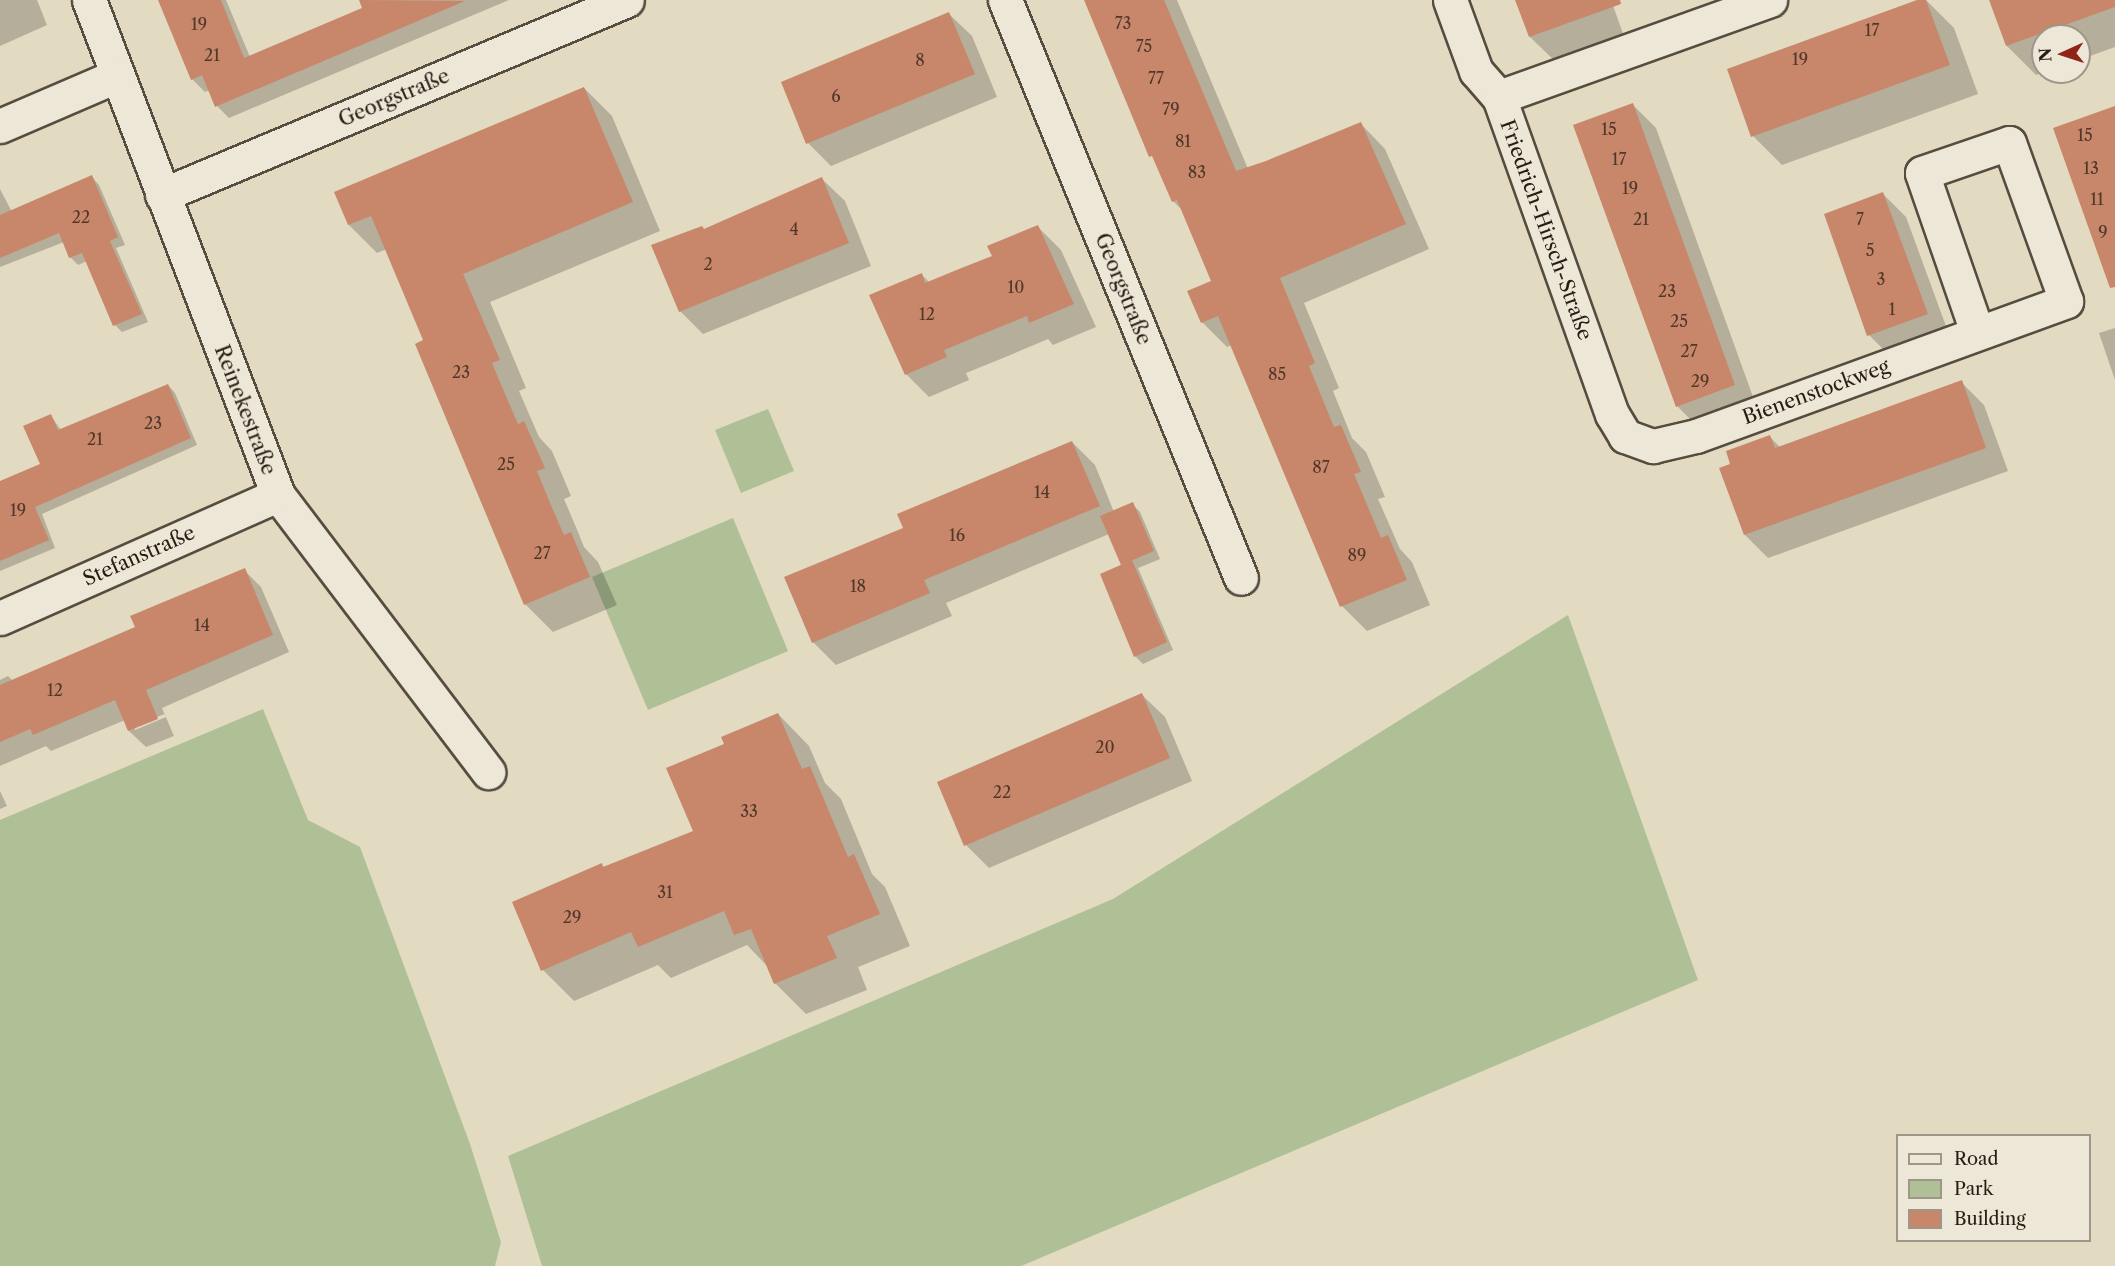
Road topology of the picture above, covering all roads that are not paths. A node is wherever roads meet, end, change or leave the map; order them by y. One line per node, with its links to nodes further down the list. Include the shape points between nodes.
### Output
1 (89, 0): 6 (street, Reinekestraße)
2 (627, 0): 9 (street, Georgstraße)
3 (1005, 0): 13 (street, Georgstraße)
4 (1450, 0): 7 (street, Friedrich-Hirsch-Straße, via 1476,71)
5 (1770, 0): 7 (street)
6 (116, 76): 8 (street); 9 (street, Reinekestraße)
7 (1499, 97): 11 (street, Friedrich-Hirsch-Straße, via 1612,414 1625,436)
8 (0, 126)
9 (162, 195): 12 (street, Reinekestraße)
10 (1977, 332): 10 (street, Bienenstockweg, via 1922,173 2009,142 2066,302); 11 (street, Bienenstockweg, via 1696,436)
11 (1653, 446)
12 (278, 495): 14 (street, Stefanstraße); 15 (street, Reinekestraße)
13 (1241, 578)
14 (0, 618)
15 (488, 772)

